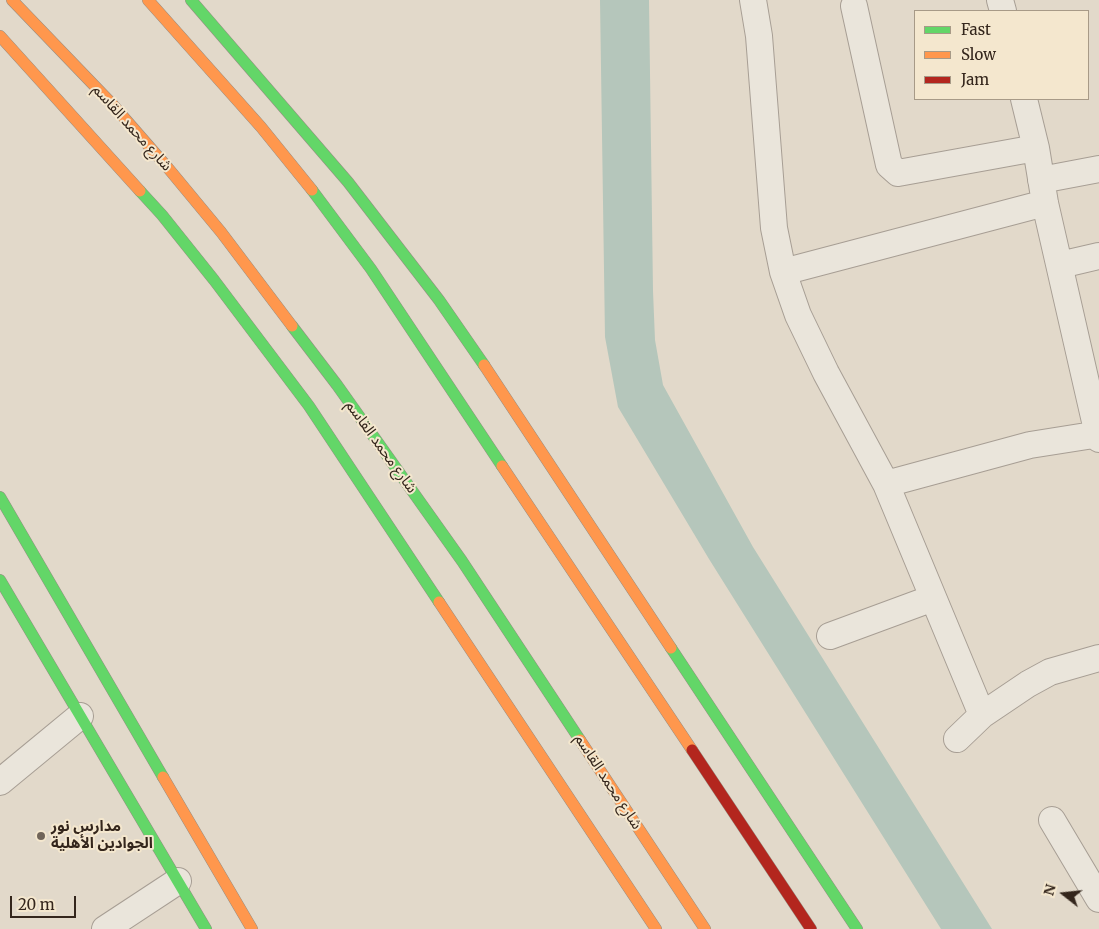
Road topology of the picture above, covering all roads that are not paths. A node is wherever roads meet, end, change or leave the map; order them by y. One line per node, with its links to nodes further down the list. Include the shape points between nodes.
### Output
1 (12, 0): 32 (main road, شارع محمد القاسم, via 113,105 168,168 337,385 462,561)
2 (148, 0): 33 (main road, via 261,127 346,234)
3 (191, 0): 34 (main road, via 348,182 439,300)
4 (753, 0): 13 (street, via 759,36 774,228)
5 (854, 6): 8 (street, via 889,165 898,173)
6 (0, 36): 31 (main road, via 162,215 309,406)
7 (1024, 100): 8 (street)
8 (1036, 148): 10 (street)
9 (1099, 169): 10 (street)
10 (1043, 192): 12 (street); 13 (street)
11 (1099, 256): 12 (street)
12 (1060, 265): 14 (street)
13 (783, 272): 15 (street, via 798,315 826,373)
14 (1099, 436): 15 (street, via 1030,445)
15 (886, 484): 18 (street)
16 (0, 498): 30 (main road)
17 (0, 580): 22 (main road)
18 (933, 598): 19 (street); 21 (street)
19 (830, 636)
20 (1099, 658): 21 (street, via 1050,672)
21 (982, 715): 23 (street)
22 (80, 716): 24 (street); 26 (main road)
23 (957, 739)
24 (0, 782)
25 (1052, 820): 27 (street)
26 (178, 881): 28 (street); 29 (main road)
27 (1099, 899)
28 (105, 929)
29 (206, 929)
30 (252, 929)
31 (656, 929)
32 (705, 929)
33 (811, 929)
34 (857, 929)

